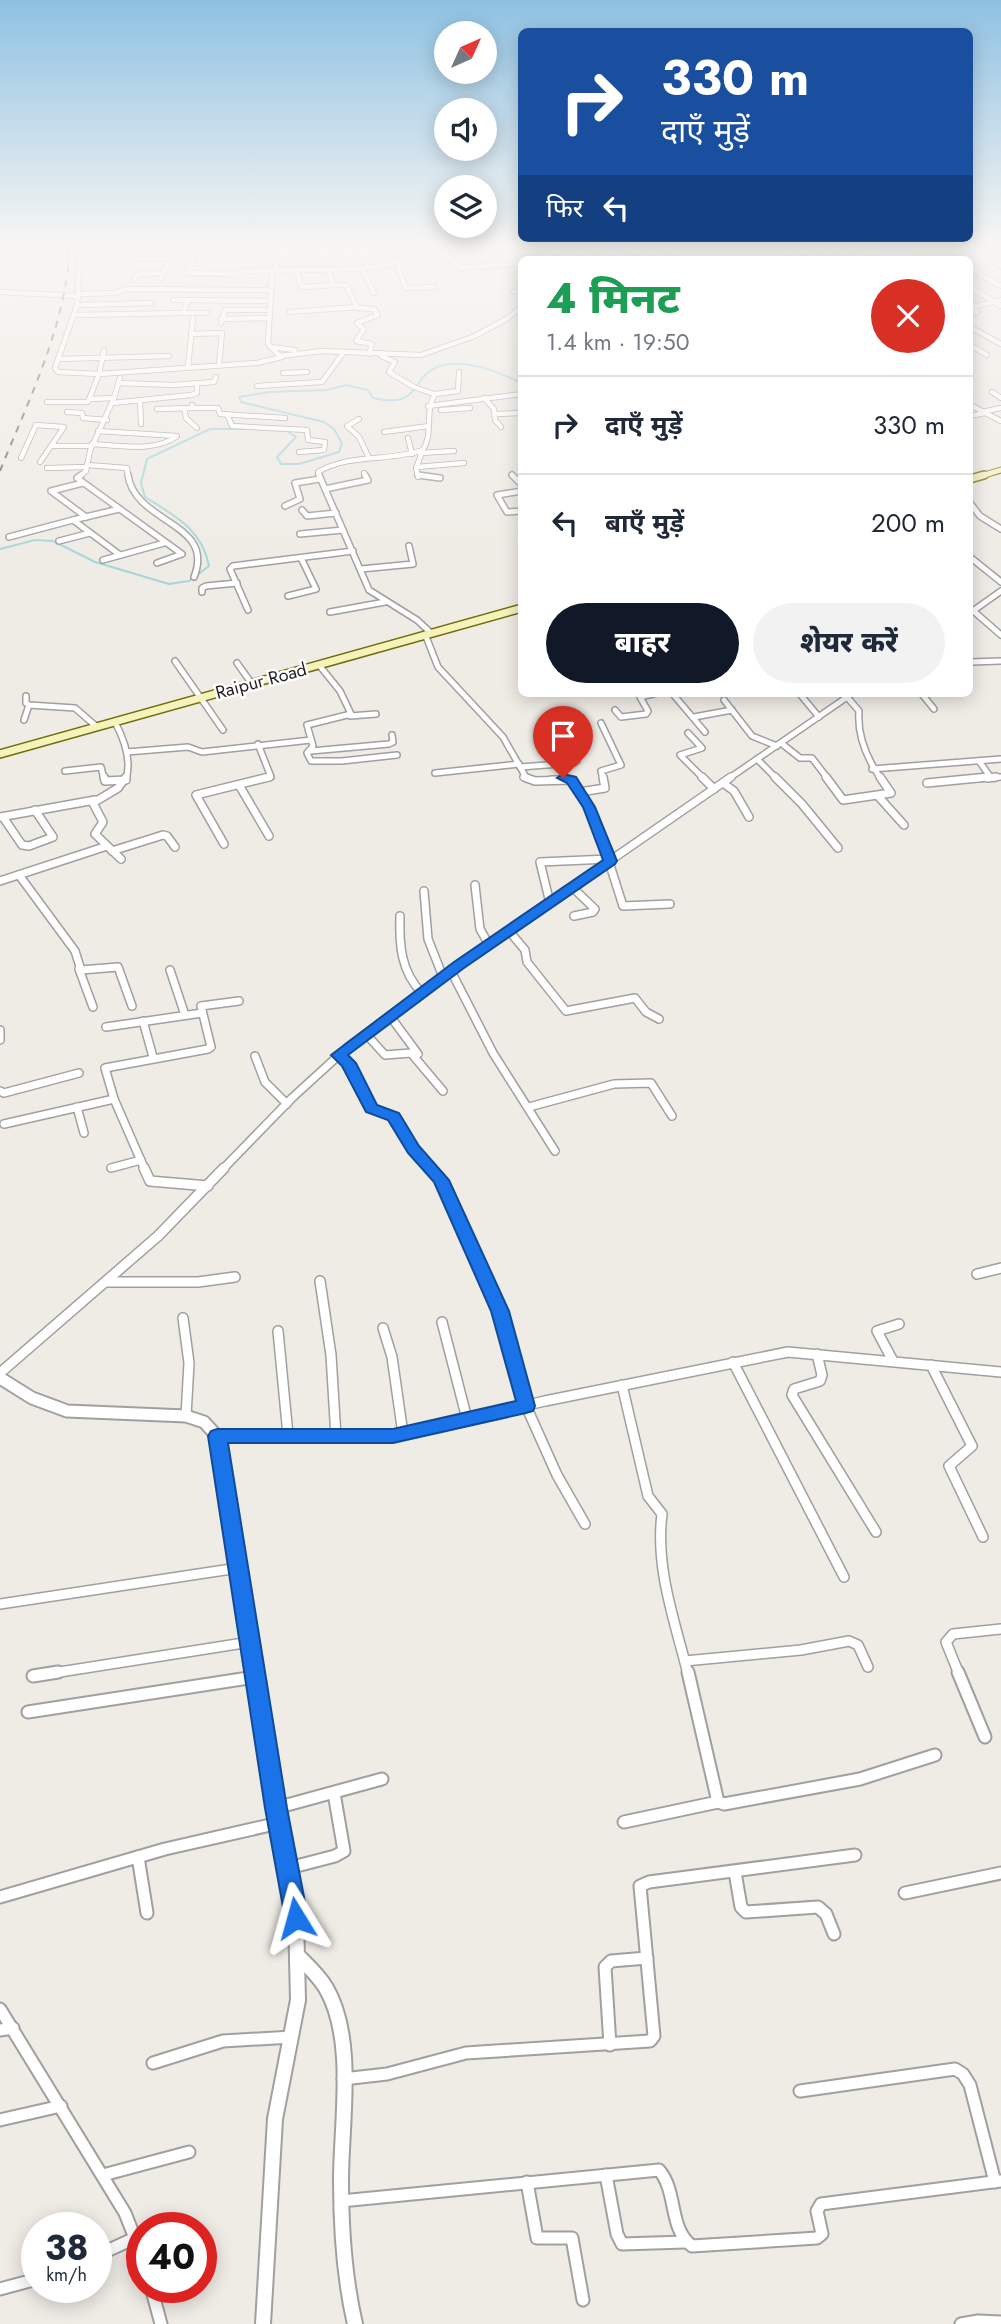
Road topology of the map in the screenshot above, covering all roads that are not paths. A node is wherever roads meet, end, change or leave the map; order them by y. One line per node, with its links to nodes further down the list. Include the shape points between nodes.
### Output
1 (61, 350): 15 (street)
2 (190, 350): 17 (street)
3 (220, 350): 16 (street)
4 (274, 350): 14 (street)
5 (372, 350): 10 (street)
6 (436, 350): 10 (street, via 415,356)
7 (979, 350): 11 (street)
8 (104, 351): 13 (street)
9 (344, 352): 10 (street); 14 (street); 25 (street, via 321,382)
10 (372, 354): 27 (street, via 395,362 389,372)
11 (987, 355)
12 (169, 356): 13 (street)
13 (103, 357): 15 (street); 21 (street)
14 (283, 357): 16 (street); 19 (street, via 283,375)
15 (58, 359): 21 (street, via 58,372)
16 (219, 365): 17 (street)
17 (188, 367): 18 (street)
18 (122, 372): 21 (street); 23 (street)
19 (307, 372)
20 (459, 372): 27 (street, via 458,390)
21 (99, 374): 32 (street)
22 (216, 377): 24 (street, via 214,382)
23 (119, 383): 24 (street); 34 (street)
24 (197, 384): 29 (street, via 197,393)
25 (257, 386)
26 (992, 392): 31 (street)
27 (434, 394): 43 (street)
28 (518, 394): 30 (street)
29 (191, 395): 33 (street); 39 (street)
30 (484, 398): 43 (street); 48 (street)
31 (1001, 398)
32 (89, 399): 34 (street); 36 (street)
33 (140, 400): 34 (street); 54 (street)
34 (113, 401): 52 (street)
35 (47, 402): 36 (street)
36 (75, 403): 44 (street)
37 (973, 406): 45 (street)
38 (184, 408): 39 (street); 42 (street); 58 (street, via 186,418)
39 (192, 408): 47 (street, via 215,407 218,414)
40 (470, 408): 43 (street)
41 (1001, 408): 45 (street)
42 (157, 409)
43 (428, 409): 56 (street)
44 (67, 412): 52 (street); 55 (street)
45 (984, 412): 49 (street); 53 (street)
46 (518, 413): 48 (street)
47 (227, 414): 50 (street); 65 (street, via 232,426 307,430 308,440 325,442 324,450)
48 (496, 414): 57 (street)
49 (973, 415)
50 (285, 418)
51 (359, 419): 68 (street, via 347,426 359,437)
52 (107, 420): 59 (street)
53 (1001, 421)
54 (141, 424)
55 (56, 425): 63 (street, via 64,428); 67 (street, via 34,426)
56 (429, 426): 60 (street); 66 (street, via 429,443)
57 (500, 427)
58 (197, 428)
59 (98, 431): 62 (street); 62 (street, via 177,436 162,445)
60 (384, 432)
61 (408, 438): 66 (street)
62 (91, 445): 63 (street); 71 (street)
63 (51, 446): 69 (street)
64 (454, 451): 66 (street)
65 (299, 452)
66 (417, 453): 68 (street); 72 (street)
67 (21, 458)
68 (369, 458): 79 (street, via 319,470)
69 (40, 462)
70 (464, 463): 72 (street)
71 (87, 466): 73 (street); 81 (street, via 77,476); 107 (street, via 127,468 128,485 139,501 195,544 200,560)
72 (416, 467): 77 (street, via 419,478)
73 (47, 468)
74 (1001, 470): 78 (main road)
75 (365, 473): 82 (street, via 368,480)
76 (513, 475): 80 (street)
77 (440, 478)
78 (973, 478)
79 (320, 479): 82 (street); 84 (street, via 295,483 300,499)
80 (518, 481)
81 (83, 483): 86 (street); 90 (street, via 51,491)
82 (325, 489): 89 (street)
83 (518, 492): 88 (street, via 496,495 508,513)
84 (285, 506)
85 (973, 507): 92 (street)
86 (119, 509): 90 (street); 98 (street)
87 (302, 510): 89 (street, via 307,516)
88 (518, 512)
89 (337, 513): 93 (street)
90 (86, 517): 91 (street)
91 (73, 520): 94 (street); 96 (street)
92 (1001, 529)
93 (344, 530): 95 (street); 100 (street)
94 (90, 533): 97 (street); 101 (street)
95 (300, 534)
96 (9, 537)
97 (59, 541)
98 (164, 542): 101 (street); 105 (street, via 182,554)
99 (409, 546): 106 (street, via 413,564)
100 (353, 551): 102 (street); 106 (street)
101 (120, 555): 104 (street)
102 (301, 558): 109 (street, via 233,566 230,569); 112 (street, via 316,589)
103 (973, 559): 108 (street)
104 (103, 560)
105 (157, 563)
106 (361, 569): 113 (street, via 371,592)
107 (194, 577)
108 (1001, 582)
109 (237, 583): 111 (street, via 206,586); 116 (street)
110 (1001, 591): 115 (street)
111 (202, 592)
112 (288, 596)
113 (385, 602): 117 (street); 119 (street, via 417,620)
114 (518, 609): 119 (main road, Raipur Road)
115 (973, 609)
116 (248, 610)
117 (330, 612)
118 (973, 612): 120 (street)
119 (428, 634): 125 (main road, Raipur Road); 163 (street, via 438,667 503,737)
120 (1001, 635)
121 (175, 661): 134 (street)
122 (1001, 661): 123 (street)
123 (973, 662)
124 (237, 663): 126 (street)
125 (319, 665): 126 (main road, Raipur Road); 141 (street, via 340,691)
126 (252, 684): 134 (main road, Raipur Road)
127 (26, 696): 136 (street)
128 (640, 697): 138 (street, via 646,714 621,717)
129 (676, 697): 142 (street)
130 (802, 697): 143 (street)
131 (847, 697): 143 (street)
132 (851, 697): 164 (street, via 859,710 862,740)
133 (924, 697): 137 (street)
134 (201, 698): 145 (main road, Raipur Road); 148 (street)
135 (724, 700): 139 (street)
136 (29, 705): 144 (street); 147 (street, via 75,708)
137 (933, 709)
138 (615, 710)
139 (732, 710): 142 (street); 154 (street, via 752,736)
140 (376, 714): 141 (street)
141 (350, 716): 152 (street, via 307,726)
142 (694, 717): 149 (street)
143 (819, 717): 154 (street)
144 (24, 720)
145 (115, 722): 147 (main road, Raipur Road); 157 (street)
146 (601, 723): 174 (street, via 621,765 601,771 606,788)
147 (97, 727): 158 (main road, Raipur Road)
148 (223, 730)
149 (705, 732)
150 (688, 733): 173 (street, via 702,748 680,755)
151 (392, 735): 156 (street, via 390,744)
152 (311, 740): 153 (street); 156 (street)
153 (258, 744): 157 (street, via 202,752 188,747); 172 (street, via 271,777)
154 (779, 744): 160 (street); 175 (street, via 800,758 812,758 844,800)
155 (572, 750): 163 (street, via 574,763)
156 (311, 751): 159 (street, via 307,755 313,763)
157 (127, 752): 169 (street)
158 (0, 754)
159 (397, 755)
160 (757, 759): 170 (street); 185 (street)
161 (1001, 759): 162 (street)
162 (979, 761): 164 (street); 168 (street)
163 (519, 765): 166 (street); 174 (street, via 527,780 567,778)
164 (872, 769): 175 (street, via 891,792)
165 (65, 771): 169 (street, via 101,767 105,781)
166 (435, 773)
167 (1001, 777): 168 (street)
168 (988, 778): 171 (street)
169 (126, 780): 176 (street)
170 (723, 783): 173 (street); 179 (street, via 734,791)
171 (927, 783)
172 (239, 785): 181 (street); 182 (street, via 196,795)
173 (714, 789): 187 (street)
174 (580, 792): 187 (street)
175 (878, 796): 180 (street)
176 (95, 800): 177 (street); 184 (street, via 103,824 95,833)
177 (35, 810): 178 (street); 178 (street, via 53,836 29,846 22,845)
178 (2, 817)
179 (748, 817)
180 (904, 825)
181 (269, 836)
182 (224, 845)
183 (175, 847): 184 (street, via 163,835)
184 (110, 848): 186 (street); 188 (street)
185 (838, 848)
186 (121, 859)
187 (610, 860): 191 (street); 193 (street, via 540,862); 194 (street, via 623,906)
188 (19, 875): 189 (street); 199 (street, via 73,948)
189 (0, 881)
190 (475, 885): 198 (street, via 480,929)
191 (572, 887): 193 (street); 196 (street, via 595,909)
192 (424, 891): 202 (street, via 428,939)
193 (550, 903): 197 (street)
194 (670, 904)
195 (400, 916): 203 (street, via 401,951 411,981)
196 (573, 916)
197 (509, 931): 198 (street); 210 (street, via 525,950 530,967 566,1011 633,998)
198 (489, 945): 201 (street)
199 (79, 969): 205 (street, via 118,967); 206 (street)
200 (170, 970): 208 (street)
201 (451, 971): 202 (street); 226 (street)
202 (443, 977): 203 (street)
203 (422, 993): 209 (street)
204 (239, 1001): 207 (street, via 205,1004)
205 (132, 1006)
206 (93, 1007)
207 (202, 1013): 208 (street); 219 (street, via 211,1047)
208 (185, 1015): 211 (street)
209 (390, 1016): 214 (street); 216 (street)
210 (659, 1019)
211 (143, 1021): 212 (street); 219 (street)
212 (106, 1027)
213 (0, 1030): 215 (street)
214 (366, 1034): 217 (street); 222 (street, via 385,1055 411,1054)
215 (0, 1040)
216 (418, 1054)
217 (339, 1055): 224 (street); 251 (street, via 349,1063 371,1108 393,1116 414,1150 441,1180 500,1311)
218 (255, 1056): 224 (street, via 265,1082)
219 (153, 1058): 223 (street, via 105,1068)
220 (79, 1073): 221 (street)
221 (0, 1091)
222 (443, 1091)
223 (114, 1099): 225 (street); 231 (street)
224 (287, 1104): 233 (street)
225 (77, 1107): 228 (street); 229 (street)
226 (529, 1107): 227 (street, via 614,1084 647,1081); 230 (street)
227 (672, 1116)
228 (4, 1124)
229 (84, 1133)
230 (555, 1151)
231 (141, 1160): 232 (street); 233 (street, via 150,1181)
232 (111, 1168)
233 (208, 1186): 238 (street)
234 (1001, 1268): 235 (street)
235 (977, 1275)
236 (235, 1277): 238 (street, via 198,1282)
237 (320, 1281): 257 (street)
238 (106, 1282): 249 (street)
239 (183, 1318): 252 (street, via 189,1363)
240 (442, 1322): 253 (street)
241 (899, 1324): 245 (street, via 877,1331)
242 (383, 1328): 254 (street)
243 (278, 1331): 255 (street)
244 (817, 1354): 245 (street); 246 (street, via 788,1352); 259 (street, via 820,1381 794,1390 792,1395)
245 (893, 1361): 247 (street)
246 (733, 1362): 250 (street); 262 (street)
247 (930, 1365): 248 (street); 260 (street, via 972,1446 949,1466)
248 (1001, 1372)
249 (0, 1376): 252 (street, via 48,1407)
250 (622, 1385): 251 (street); 266 (street, via 648,1496 662,1514 659,1536 664,1581)
251 (526, 1406): 253 (street); 258 (street)
252 (186, 1416): 256 (street, via 204,1422)
253 (467, 1419): 254 (street)
254 (403, 1434): 257 (street)
255 (288, 1435): 256 (street); 257 (street)
256 (217, 1436): 261 (street)
257 (336, 1437)
258 (585, 1524)
259 (876, 1532)
260 (983, 1537)
261 (238, 1568): 263 (street); 265 (street)
262 (845, 1577)
263 (0, 1604)
264 (1001, 1629): 271 (street, via 953,1634 946,1642)
265 (250, 1642): 268 (street); 269 (street)
266 (685, 1661): 267 (street, via 849,1641 858,1645); 275 (street)
267 (868, 1667)
268 (33, 1676)
269 (255, 1677): 270 (street); 276 (street)
270 (28, 1712)
271 (985, 1737)
272 (935, 1755): 275 (street, via 860,1779)
273 (382, 1779): 274 (street)
274 (334, 1793): 276 (street); 281 (street, via 344,1851)
275 (718, 1802): 277 (street)
276 (276, 1808): 278 (street)
277 (624, 1822)
278 (279, 1823): 280 (street); 281 (street)
279 (855, 1855): 282 (street)
280 (138, 1857): 285 (street); 286 (street)
281 (289, 1868): 288 (street)
282 (735, 1872): 287 (street, via 746,1912 818,1907); 289 (street, via 640,1886)
283 (1001, 1873): 284 (street)
284 (905, 1893)
285 (0, 1897)
286 (147, 1913)
287 (834, 1934)
288 (298, 1956): 292 (street); 295 (street, via 318,1976 335,2011)
289 (647, 1958): 293 (street, via 611,1961 605,1967); 293 (street, via 654,2036 650,2041)
290 (0, 2009): 291 (street)
291 (6, 2029): 297 (street)
292 (292, 2036): 294 (street, via 223,2041); 313 (street, via 275,2119)
293 (610, 2045): 295 (street, via 466,2053 387,2074)
294 (153, 2063)
295 (343, 2079): 304 (street)
296 (800, 2091): 303 (street, via 951,2067 960,2070 970,2085)
297 (61, 2106): 298 (street); 300 (street)
298 (0, 2120)
299 (189, 2151): 300 (street)
300 (103, 2175): 305 (street)
301 (607, 2175): 302 (street); 306 (street, via 663,2172); 306 (street, via 622,2244)
302 (527, 2182): 304 (street); 309 (street, via 537,2238 572,2238)
303 (998, 2182): 306 (street, via 821,2204 817,2211 822,2234 817,2238 692,2246)
304 (341, 2201): 314 (street)
305 (126, 2220)
306 (685, 2242)
307 (21, 2283): 308 (street)
308 (0, 2289)
309 (583, 2300)
310 (155, 2303): 312 (street)
311 (1001, 2322): 315 (street)
312 (161, 2324)
313 (263, 2324)
314 (355, 2324)
315 (961, 2324)

